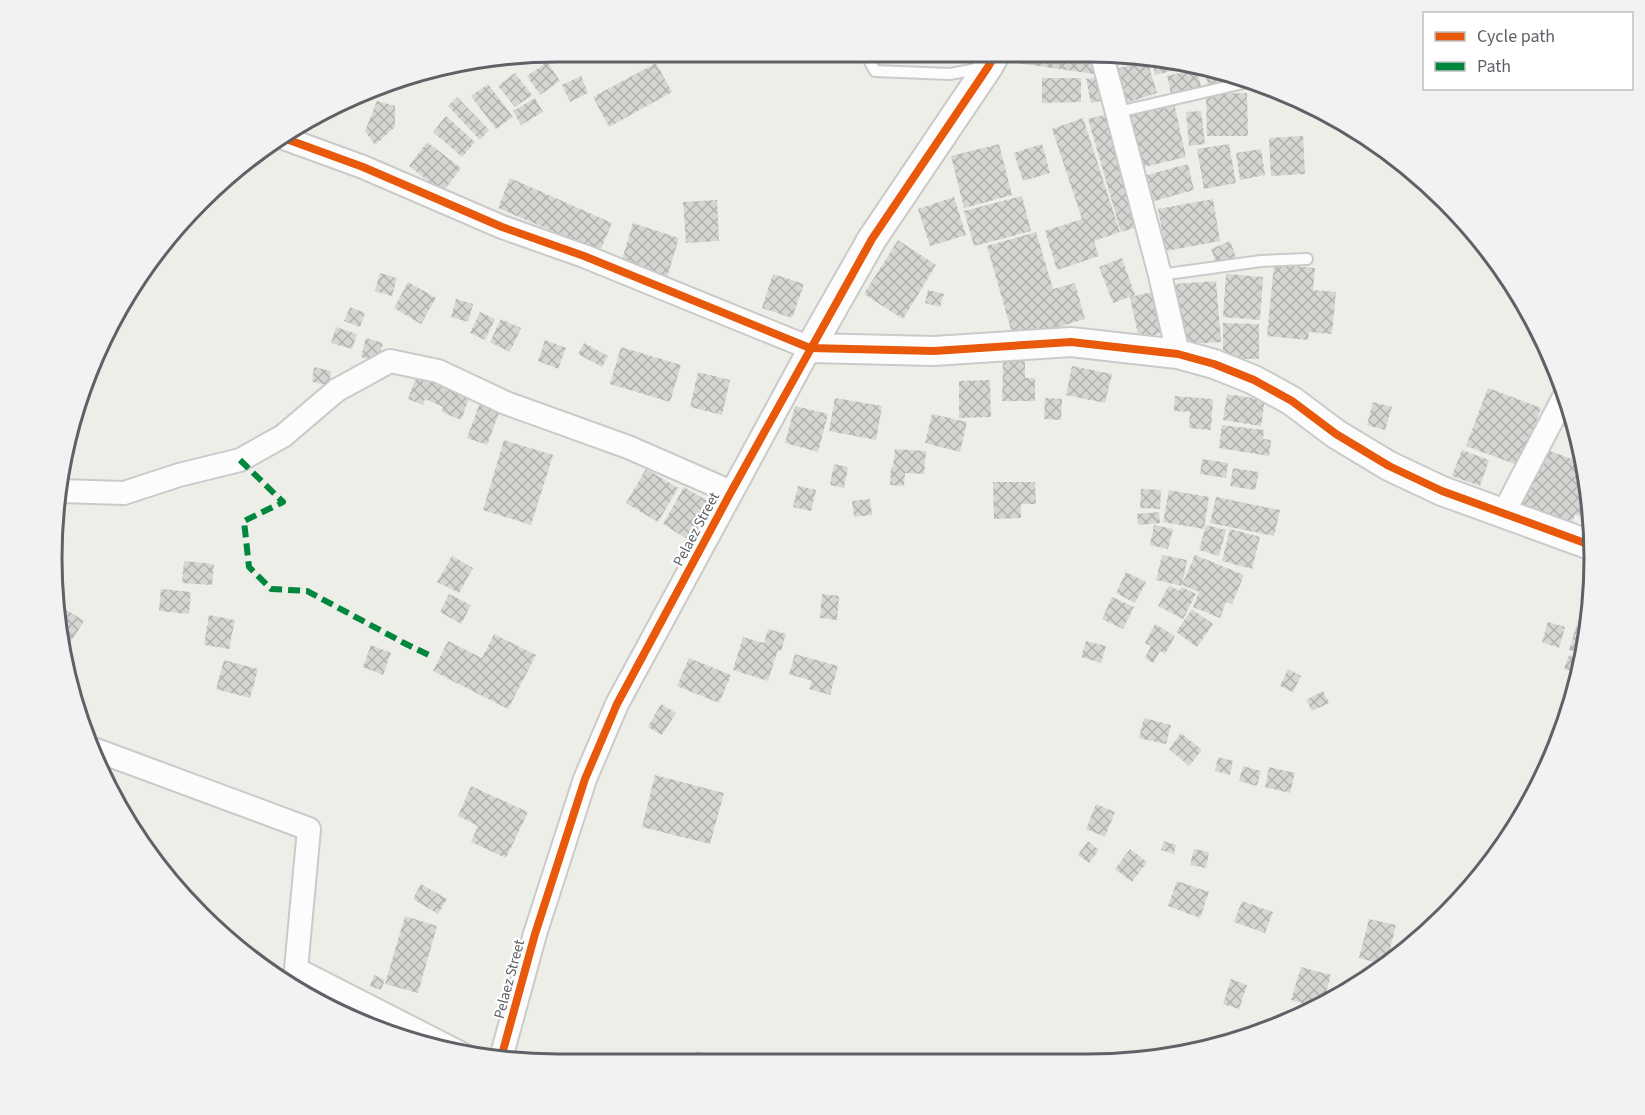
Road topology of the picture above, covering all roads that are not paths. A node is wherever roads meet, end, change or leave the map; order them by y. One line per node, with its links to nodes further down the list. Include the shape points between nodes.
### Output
1 (870, 62): 2 (lane, via 875,71 950,74)
2 (984, 62)
3 (991, 62): 10 (street, Pelaez Street, via 872,239)
4 (1104, 62): 6 (street)
5 (1237, 85): 6 (lane)
6 (1118, 112): 9 (street)
7 (290, 140): 10 (street)
8 (1307, 259): 9 (lane)
9 (1160, 275): 11 (street)
10 (810, 348): 11 (street, via 934,351 1071,342); 14 (street, Pelaez Street)
11 (1178, 354): 15 (street, via 1254,380 1389,466)
12 (1559, 406): 15 (street)
13 (66, 491): 14 (street, via 124,493 240,460 283,436 337,390 390,361 438,371 507,403 628,447)
14 (731, 492): 19 (street, Pelaez Street, via 617,704 585,779 535,934)
15 (1503, 514): 16 (street)
16 (1583, 542)
17 (101, 752): 18 (street, via 309,829 296,969)
18 (429, 1037)
19 (503, 1050)

